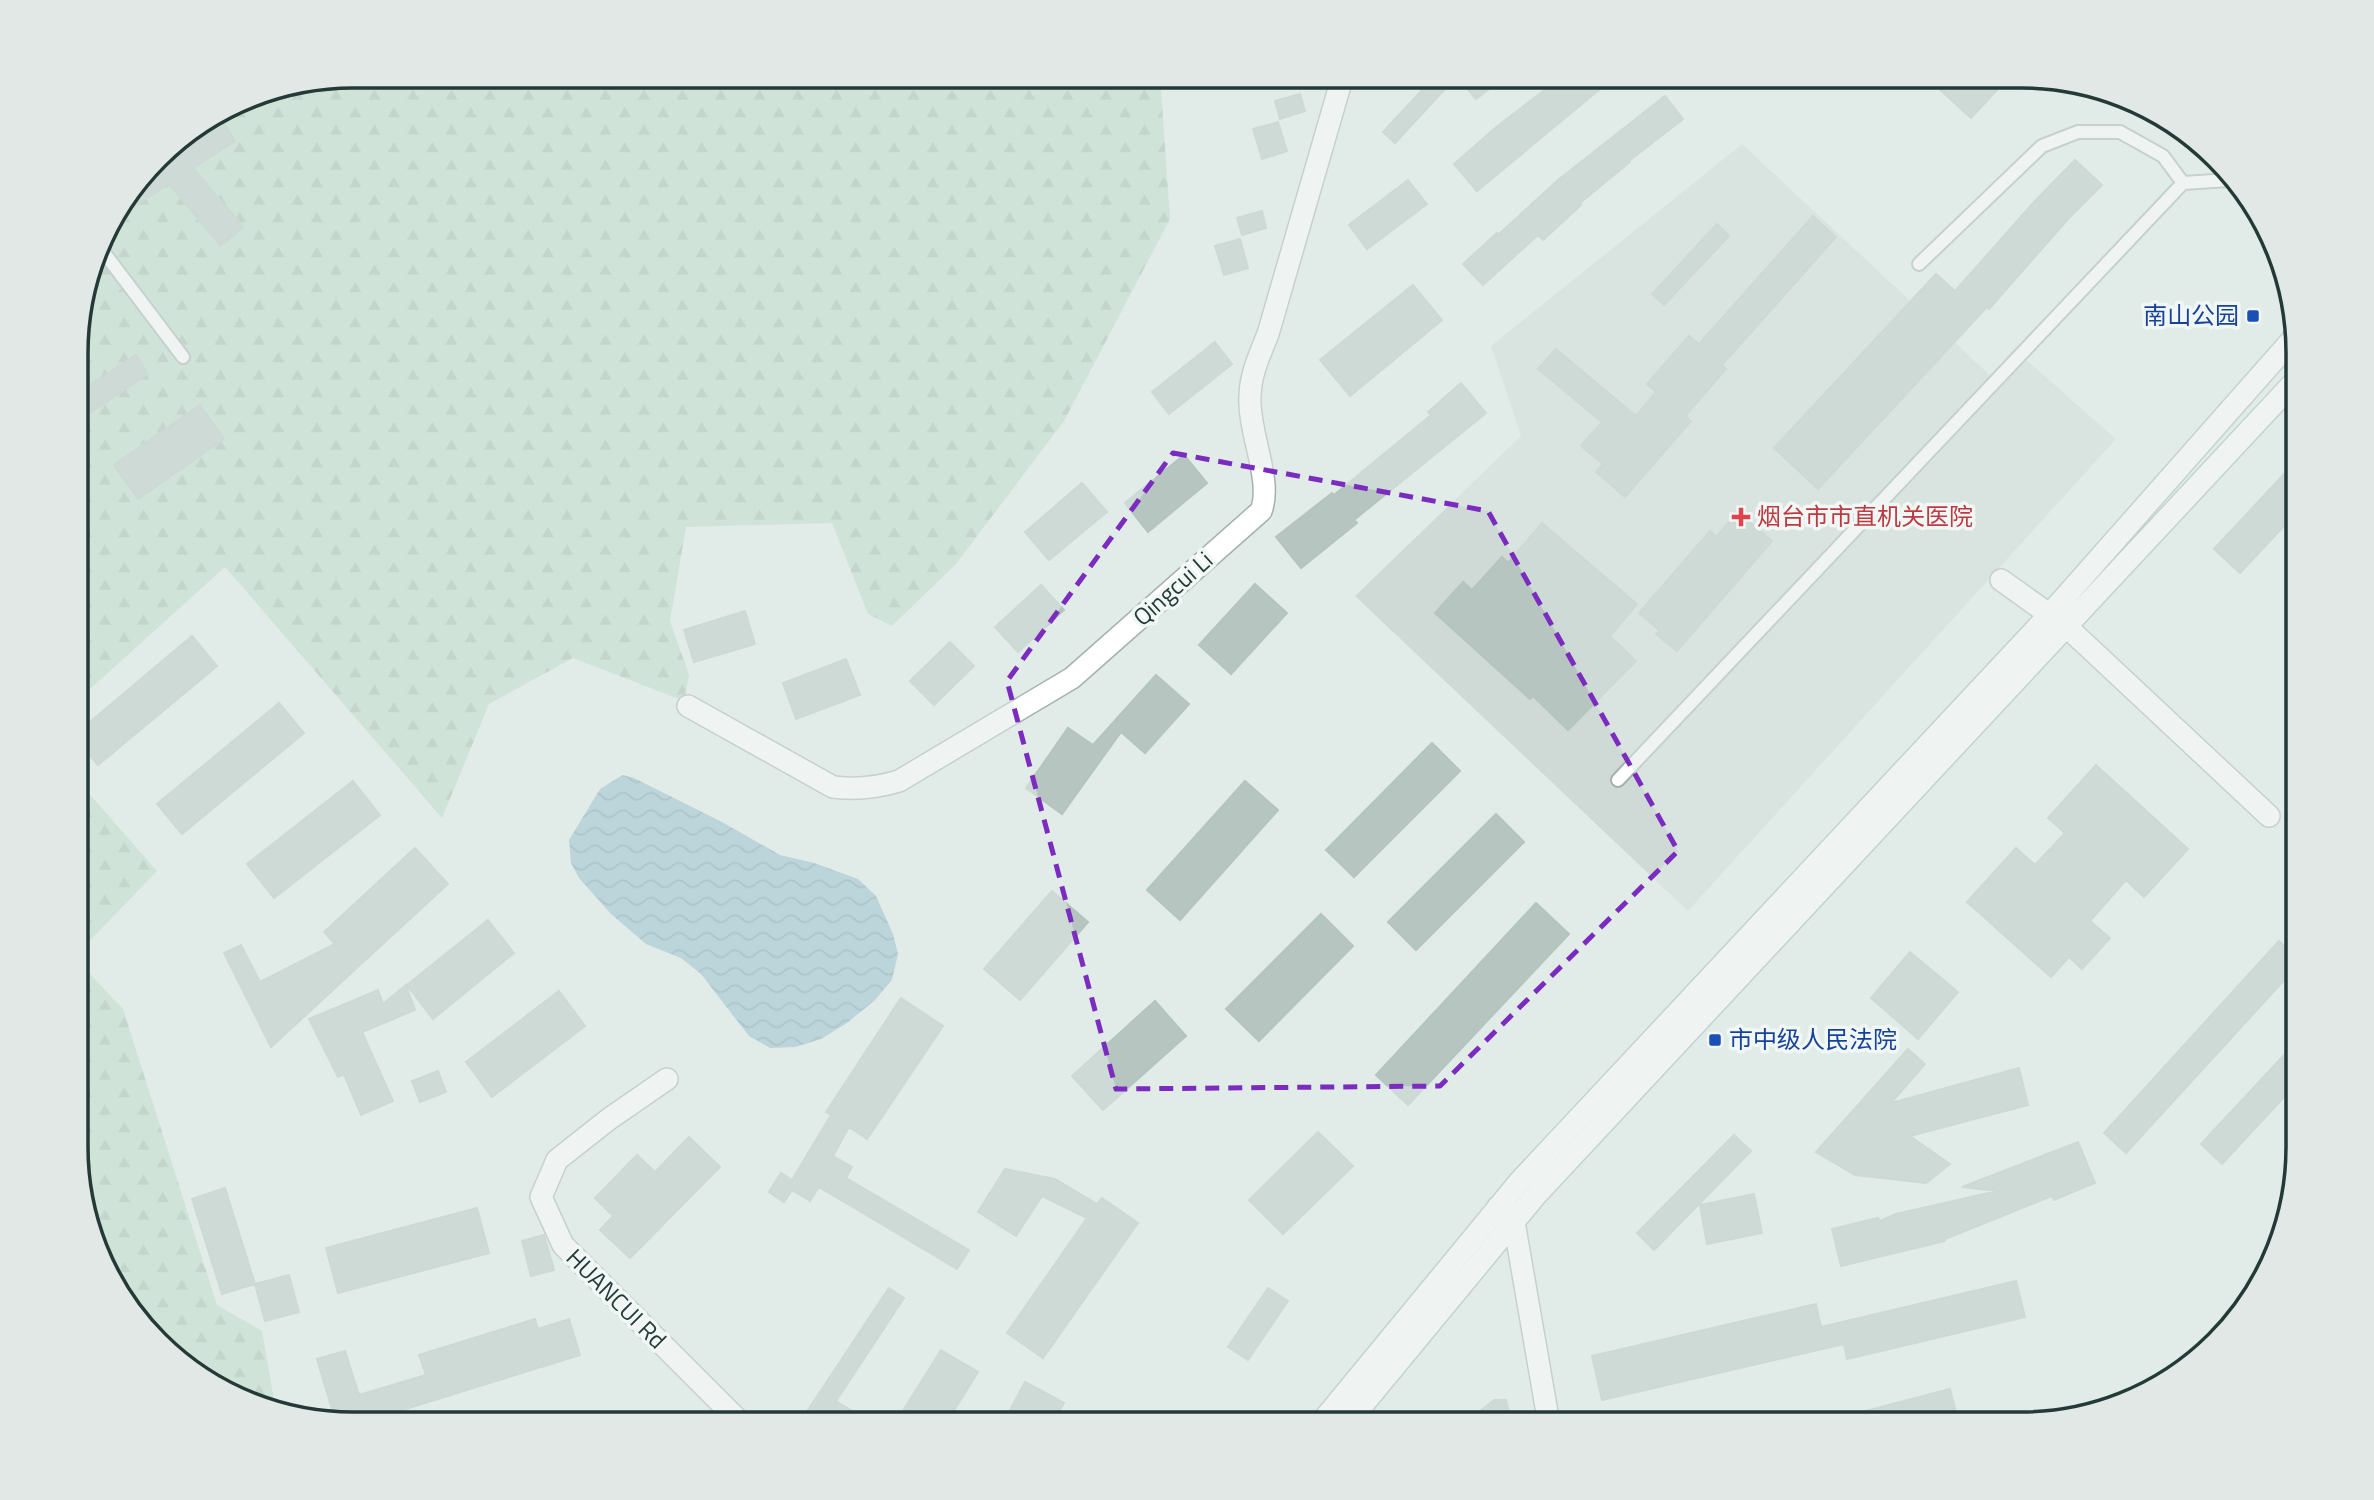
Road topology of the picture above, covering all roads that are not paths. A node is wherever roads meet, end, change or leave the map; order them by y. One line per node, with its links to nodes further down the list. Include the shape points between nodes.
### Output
1 (1339, 88): 11 (main road, Qingcui Li, via 1254,372 1250,418 1265,488 1261,511 1072,678 899,781 855,789 833,786)
2 (2223, 180): 3 (lane)
3 (2183, 183): 5 (lane, via 2163,156 2120,132 2078,132 2042,146); 12 (lane)
4 (106, 256): 7 (lane)
5 (1919, 264)
6 (2286, 347): 10 (main road)
7 (183, 357)
8 (2286, 389): 10 (main road)
9 (2001, 580): 10 (main road)
10 (2059, 621): 13 (main road); 15 (main road); 16 (main road)
11 (688, 706)
12 (1618, 780)
13 (2269, 816)
14 (667, 1079): 17 (main road, HUANCUI Rd, via 557,1160 541,1197 563,1245)
15 (1499, 1207): 16 (main road); 18 (main road)
16 (1514, 1222): 19 (main road); 20 (main road)
17 (730, 1412)
18 (1330, 1412)
19 (1358, 1412)
20 (1547, 1412)

